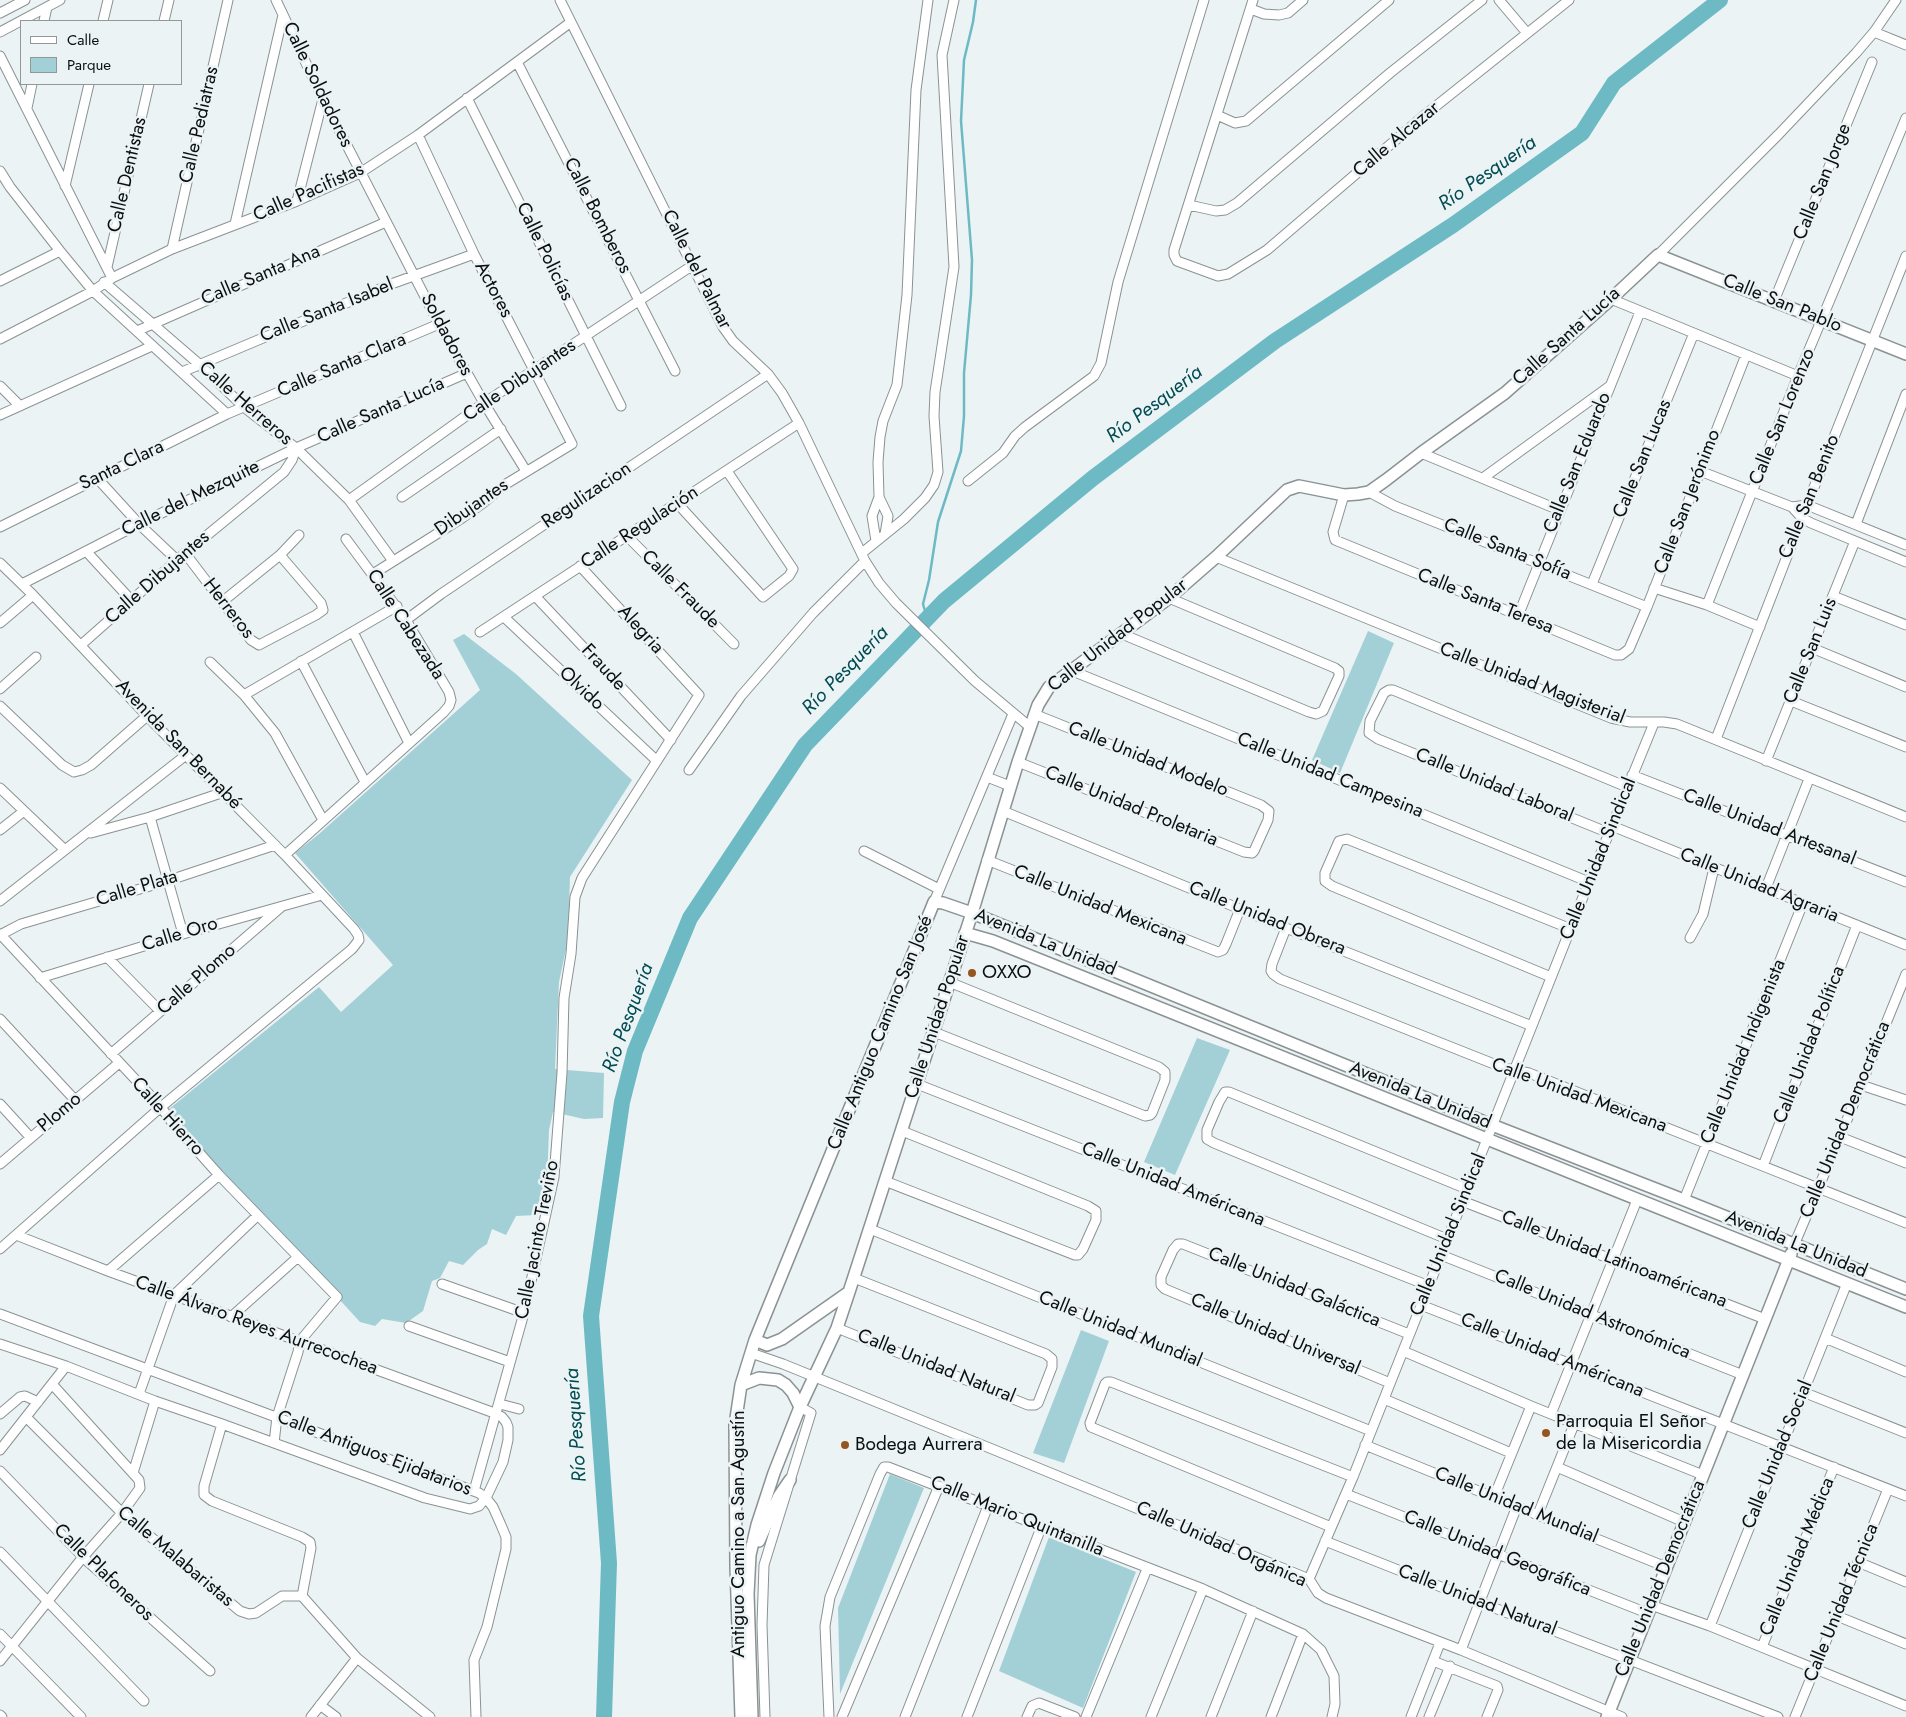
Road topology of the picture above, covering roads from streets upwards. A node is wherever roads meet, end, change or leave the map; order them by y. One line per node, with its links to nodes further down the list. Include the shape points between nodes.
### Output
1 (25, 0): 19 (street)
2 (60, 0): 18 (street)
3 (108, 0): 23 (street)
4 (169, 0): 24 (street)
5 (228, 0): 50 (street, Calle Pediatras)
6 (276, 0): 20 (street, Calle Soldadores)
7 (560, 0): 26 (street, Calle del Palmar)
8 (928, 0): 107 (street, via 916,90 905,322 897,384 880,437)
9 (954, 0): 117 (street, via 942,55 954,267 935,392 938,472 934,486 925,498)
10 (1204, 0): 102 (street, via 1118,282 1101,363 1094,376 1024,427 1003,453)
11 (1303, 0): 17 (street, via 1288,13 1279,15 1264,14)
12 (1389, 0): 40 (street, via 1246,121 1235,123)
13 (1482, 0): 47 (street, via 1237,203 1216,211)
14 (1499, 0): 29 (street)
15 (1569, 0): 29 (street, Calle Alcazar)
16 (1896, 0): 28 (street, Calle Santa Lucía)
17 (1252, 4): 40 (street)
18 (47, 7): 21 (street); 22 (street)
19 (0, 13)
20 (283, 15): 38 (street, Calle Soldadores); 49 (street)
21 (23, 20)
22 (44, 20)
23 (103, 20)
24 (164, 20)
25 (20, 21): 27 (street)
26 (572, 22): 32 (street, Calle Pacifistas); 55 (street, Calle del Palmar)
27 (0, 32)
28 (1874, 32): 30 (street); 53 (street, Calle Santa Lucía, via 1779,134)
29 (1526, 33): 47 (street, Calle Alcazar, via 1267,250 1223,276 1175,258 1174,250)
30 (1906, 45)
31 (0, 56): 39 (street, Calle Herreros)
32 (517, 62): 37 (street, Calle Pacifistas); 62 (street, Calle Bomberos)
33 (1872, 62): 63 (street, Calle San Jorge)
34 (32, 85): 39 (street)
35 (89, 85): 45 (street)
36 (149, 85): 56 (street, Calle Dentistas)
37 (467, 98): 42 (street, Calle Pacifistas); 70 (street, Calle Policías)
38 (323, 100): 44 (street, Calle Soldadores); 46 (street)
39 (27, 108): 45 (street, Calle Herreros)
40 (1217, 115): 47 (street)
41 (1906, 118): 65 (street, Calle San Lorenzo)
42 (418, 135): 44 (street, Calle Pacifistas); 52 (street, Actores)
43 (0, 171): 51 (street, Calle Herreros)
44 (360, 173): 46 (street, Calle Pacifistas); 48 (street, Calle Soldadores)
45 (65, 186): 56 (street, Calle Herreros)
46 (297, 201): 49 (street, Calle Pacifistas)
47 (1189, 205)
48 (386, 222): 57 (street, Soldadores); 66 (street, Calle Santa Ana)
49 (235, 224): 50 (street, Calle Pacifistas)
50 (172, 249): 58 (street, Calle Pacifistas)
51 (60, 251): 59 (street); 60 (street, Calle Herreros)
52 (474, 254): 57 (street, Calle Santa Isabel); 77 (street, Actores)
53 (1658, 255): 61 (street, Calle Santa Lucía); 63 (street, Calle San Pablo)
54 (1906, 256): 72 (street, Calle San Benito)
55 (693, 265): 62 (street, Calle Dibujantes); 81 (street, Calle del Palmar, via 732,341)
56 (107, 267): 58 (street, Calle Herreros)
57 (415, 276): 67 (street, Soldadores); 76 (street, Calle Santa Isabel)
58 (108, 280): 60 (street, Calle Pacifistas); 66 (street, Calle Herreros)
59 (0, 281)
60 (93, 291): 68 (street, Calle Herreros); 71 (street)
61 (1611, 299): 64 (street); 96 (street, Calle Santa Lucía, via 1505,393)
62 (640, 300): 70 (street, Calle Dibujantes); 78 (street, Calle Bomberos)
63 (1774, 301): 65 (street, Calle San Pablo)
64 (1640, 312): 69 (street); 84 (street, Calle San Eduardo)
65 (1822, 320): 72 (street, Calle San Pablo); 82 (street, Calle San Lorenzo)
66 (152, 324): 68 (street, Calle Santa Ana); 76 (street, Calle Herreros)
67 (439, 324): 80 (street, Soldadores); 89 (street, Calle Santa Clara)
68 (137, 331): 73 (street, Calle Herreros)
69 (1694, 333): 75 (street); 137 (street, Calle San Lucas)
70 (586, 337): 77 (street, Calle Dibujantes); 88 (street, Calle Policías)
71 (0, 339)
72 (1873, 340): 74 (street, Calle San Pablo); 110 (street, Calle San Benito)
73 (152, 346): 79 (street, Calle Herreros); 87 (street)
74 (1906, 354)
75 (1746, 355): 82 (street); 99 (street, Calle San Jerónimo)
76 (199, 364): 79 (street, Calle Santa Isabel); 89 (street, Calle Herreros)
77 (535, 370): 86 (street, Calle Dibujantes); 94 (street, Actores)
78 (675, 371)
79 (182, 372): 90 (street, Calle Herreros)
80 (467, 373): 86 (street, Soldadores); 95 (street, Calle Santa Lucía)
81 (768, 374): 92 (street, Calle del Palmar); 150 (street, Regulizacion)
82 (1798, 376): 104 (street, Calle San Lorenzo)
83 (0, 386): 87 (street)
84 (1610, 386): 101 (street); 112 (street, Calle San Eduardo)
85 (1906, 394): 115 (street)
86 (484, 403): 93 (street, Soldadores); 108 (street, Calle Dibujantes)
87 (20, 406): 91 (street)
88 (621, 406)
89 (245, 408): 90 (street, Santa Clara); 95 (street, Calle Herreros)
90 (228, 414): 100 (street, Santa Clara)
91 (0, 416)
92 (799, 423): 98 (street, Calle Regulación); 127 (street, Calle del Palmar)
93 (500, 430): 97 (street, Soldadores); 106 (street)
94 (572, 444): 97 (street, Dibujantes)
95 (296, 448): 108 (street, Calle Herreros); 114 (street, Calle del Mezquite); 125 (street, Calle Dibujantes, via 284,472)
96 (1421, 453): 101 (street); 103 (street, Calle Santa Lucía)
97 (526, 471): 130 (street, Dibujantes, via 462,518)
98 (727, 471): 109 (street, Calle Regulación); 109 (street, via 793,570 763,597)
99 (1700, 471): 104 (street); 138 (street, Calle San Jerónimo)
100 (97, 478): 114 (street); 116 (street, Santa Clara)
101 (1483, 478): 112 (street)
102 (968, 481)
103 (1369, 492): 105 (street); 131 (street, Calle Santa Sofía, via 1395,506)
104 (1752, 492): 111 (street); 145 (street, Calle San Lorenzo)
105 (1344, 495): 128 (street, via 1293,487); 148 (street, Calle Santa Teresa, via 1333,532 1333,537 1340,543)
106 (402, 497)
107 (879, 497): 117 (street, via 888,516); 121 (street, via 872,516)
108 (349, 500): 130 (street, Calle Herreros)
109 (677, 503): 119 (street, Calle Regulación)
110 (1806, 505): 111 (street); 113 (street, Calle San Benito); 115 (street)
111 (1792, 507): 113 (street)
112 (1559, 510): 131 (street, Calle San Eduardo)
113 (1802, 518): 122 (street); 153 (street, Calle San Benito)
114 (139, 524): 124 (street, Calle del Mezquite); 129 (street)
115 (1856, 524): 123 (street)
116 (0, 527)
117 (885, 534): 121 (street)
118 (299, 535): 126 (street)
119 (627, 536): 134 (street, Calle Regulación); 157 (street, Calle Fraude)
120 (346, 539): 135 (street, Calle Cabezada)
121 (876, 540): 127 (street)
122 (1855, 541): 132 (street); 141 (street, Calle San Luis)
123 (1905, 542)
124 (86, 551): 136 (street, Calle del Mezquite); 143 (street)
125 (185, 553): 129 (street, Calle Dibujantes); 144 (street, Herreros)
126 (280, 556): 144 (street); 144 (street, Herreros, via 323,610 259,645 251,640)
127 (863, 557): 171 (street, Calle del Palmar, via 896,603 975,682); 184 (street, via 741,696)
128 (1216, 557): 142 (street, Calle Unidad Popular); 174 (street, Calle Unidad Magisterial, via 1611,718)
129 (177, 560): 143 (street, Calle Dibujantes)
130 (393, 560): 135 (street, Dibujantes)
131 (1538, 562): 137 (street, Calle Santa Sofía); 148 (street, Calle San Eduardo)
132 (1906, 562)
133 (0, 563): 136 (street, Avenida San Bernabé)
134 (580, 566): 140 (street, Calle Regulación); 168 (street, Alegria)
135 (373, 574): 146 (street, Calle Cabezada)
136 (22, 584): 139 (street, Avenida San Bernabé)
137 (1592, 584): 147 (street, Calle Santa Sofía)
138 (1654, 588): 145 (street); 147 (street, Calle San Jerónimo)
139 (33, 595): 151 (street); 158 (street, Avenida San Bernabé)
140 (535, 596): 149 (street, Calle Regulación); 177 (street, Fraude)
141 (1833, 596): 152 (street); 159 (street, Calle San Luis)
142 (1169, 598): 156 (street, Calle Unidad Popular); 156 (street, via 1339,671 1323,711 1309,712)
143 (131, 600): 158 (street, Calle Dibujantes)
144 (222, 602)
145 (1707, 605): 153 (street)
146 (397, 606): 150 (street, Calle Cabezada); 154 (street)
147 (1647, 607): 160 (street, Calle San Jerónimo)
148 (1518, 616): 160 (street, Calle Santa Teresa, via 1614,655)
149 (504, 617): 155 (street, Calle Regulación); 181 (street, Olvido)
150 (406, 620): 178 (street, Calle Cabezada, via 451,700 443,713)
151 (0, 623)
152 (1906, 625)
153 (1760, 627): 176 (street, Calle San Benito)
154 (353, 632): 162 (street); 178 (street)
155 (480, 632)
156 (1122, 634): 164 (street, Calle Unidad Popular)
157 (734, 644)
158 (81, 645): 173 (street, Avenida San Bernabé)
159 (1812, 648): 165 (street); 169 (street, Calle San Luis)
160 (1629, 649)
161 (36, 657): 166 (street)
162 (301, 661): 167 (street); 188 (street)
163 (210, 662): 167 (street)
164 (1070, 670): 172 (street, Calle Unidad Popular, via 1049,687); 210 (street, Calle Unidad Campesina)
165 (1906, 688)
166 (0, 689)
167 (244, 695): 197 (street, via 279,739)
168 (699, 695): 177 (street, Calle Jacinto Treviño)
169 (1790, 700): 179 (street); 182 (street, Calle San Luis)
170 (0, 706): 173 (street, via 62,765 74,772 91,765)
171 (1013, 714): 175 (street, Calle del Palmar); 186 (street, Calle Antiguo Camino San José)
172 (1034, 714): 175 (street, Calle Unidad Popular); 205 (street, Calle Unidad Modelo, via 1261,805 1269,811 1268,820 1254,851)
173 (147, 716): 180 (street, Avenida San Bernabé)
174 (1654, 723): 176 (street, Calle Unidad Magisterial, via 1677,724); 185 (street, Calle Unidad Sindical)
175 (1030, 727): 183 (street, Calle Unidad Popular)
176 (1716, 739): 182 (street, Calle Unidad Magisterial)
177 (671, 740): 181 (street, Calle Jacinto Treviño)
178 (409, 743): 188 (street)
179 (1906, 747)
180 (186, 755): 192 (street, Avenida San Bernabé); 200 (street)
181 (657, 761): 285 (street, Calle Jacinto Treviño, via 582,878 575,897 564,998 554,1177)
182 (1766, 761): 187 (street, Calle Unidad Magisterial)
183 (1018, 762): 189 (street, Calle Unidad Popular); 205 (street, Calle Unidad Proletaria)
184 (689, 770)
185 (1632, 775): 190 (street, Calle Unidad Sindical); 201 (street, Calle Unidad Artesanal)
186 (987, 777): 189 (street); 213 (street, Calle Antiguo Camino San José)
187 (1809, 779): 196 (street, Calle Unidad Magisterial); 201 (street)
188 (365, 782): 197 (street)
189 (1010, 786): 193 (street, Calle Unidad Popular)
190 (1627, 787): 198 (street, Calle Unidad Sindical); 198 (street, Calle Unidad Laboral, via 1399,692 1389,690 1384,693 1370,721 1369,733 1378,739)
191 (0, 788): 194 (street)
192 (224, 792): 195 (street); 202 (street, Avenida San Bernabé)
193 (1003, 810): 207 (street, Calle Unidad Popular); 219 (street, Calle Unidad Obrera)
194 (24, 811): 199 (street); 203 (street)
195 (150, 817): 200 (street); 209 (street)
196 (1906, 818)
197 (323, 820): 206 (street)
198 (1611, 829): 208 (street, Calle Unidad Agraria); 210 (street, Calle Unidad Sindical)
199 (0, 830)
200 (86, 834): 203 (street)
201 (1786, 835): 211 (street, Calle Unidad Artesanal); 212 (street)
202 (275, 845): 206 (street, Avenida San Bernabé); 209 (street, Calle Plata)
203 (64, 850): 215 (street)
204 (864, 851): 213 (street)
205 (1244, 852)
206 (285, 855): 214 (street, Avenida San Bernabé)
207 (987, 860): 219 (street, Calle Unidad Mexicana, via 1212,951 1222,950); 220 (street, Calle Unidad Popular)
208 (1714, 868): 212 (street, Calle Unidad Agraria); 227 (street, via 1703,914)
209 (166, 881): 225 (street, Calle Plata, via 21,924); 226 (street)
210 (1589, 882): 223 (street, Calle Unidad Sindical)
211 (1906, 882)
212 (1766, 888): 217 (street, Calle Unidad Agraria)
213 (939, 889): 216 (street, Calle Antiguo Camino San José)
214 (322, 895): 218 (street, Calle Oro); 246 (street, Avenida San Bernabé, via 358,935 359,940 352,950)
215 (0, 901)
216 (934, 902): 220 (street, Avenida La Unidad); 294 (street, Calle Antiguo Camino San José)
217 (1803, 903): 221 (street, Calle Unidad Agraria); 252 (street, Calle Unidad Indigenista)
218 (284, 905): 226 (street, Calle Oro); 234 (street, Calle Plomo)
219 (1240, 909): 222 (street, Calle Unidad Obrera)
220 (972, 913): 224 (street, Calle Unidad Popular); 247 (street, Avenida La Unidad)
221 (1857, 925): 228 (street, Calle Unidad Agraria); 255 (street, Calle Unidad Política)
222 (1286, 928): 236 (street, Calle Unidad Obrera); 240 (street, Calle Unidad Mexicana, via 1271,971 1280,979)
223 (1571, 929): 232 (street, Calle Unidad Sindical); 232 (street, via 1354,841 1343,839 1336,847 1324,878 1327,884)
224 (965, 932): 233 (street, Calle Unidad Popular); 251 (street, Avenida La Unidad)
225 (0, 934): 231 (street, Calle Hierro)
226 (183, 934): 229 (street, Calle Oro)
227 (1690, 938)
228 (1906, 945)
229 (107, 957): 231 (street, Calle Oro); 234 (street)
230 (1906, 974): 242 (street, Calle Unidad Democrática)
231 (40, 978): 238 (street, Calle Hierro)
232 (1551, 978): 236 (street, Calle Unidad Sindical)
233 (949, 982): 237 (street, Calle Unidad Popular); 237 (street, via 1159,1067 1165,1072 1165,1080 1152,1113 1145,1116)
234 (160, 1012): 238 (street, Calle Plomo)
235 (0, 1020): 243 (street)
236 (1532, 1026): 240 (street, Calle Unidad Sindical)
237 (934, 1032): 241 (street, Calle Unidad Popular)
238 (111, 1054): 239 (street, Calle Hierro)
239 (119, 1063): 243 (street, Plomo); 246 (street, Calle Hierro)
240 (1515, 1070): 247 (street, Calle Unidad Sindical); 252 (street, Calle Unidad Mexicana)
241 (918, 1084): 248 (street, Calle Unidad Popular); 279 (street, Calle Unidad Américana)
242 (1861, 1085): 244 (street); 249 (street, Calle Unidad Democrática)
243 (75, 1100): 250 (street, Plomo)
244 (1906, 1100)
245 (0, 1104): 250 (street)
246 (161, 1107): 256 (street, Calle Hierro); 266 (street)
247 (1492, 1125): 251 (street, Calle Unidad Sindical); 261 (street, Avenida La Unidad)
248 (902, 1131): 257 (street, Calle Unidad Popular); 257 (street, via 1088,1206 1096,1212 1096,1220 1081,1253 1071,1254)
249 (1840, 1137): 253 (street); 258 (street, Calle Unidad Democrática)
250 (31, 1138): 254 (street, Plomo)
251 (1487, 1140): 259 (street, Calle Unidad Sindical); 260 (street, Avenida La Unidad)
252 (1707, 1144): 255 (street, Calle Unidad Mexicana); 261 (street, Calle Unidad Indigenista)
253 (1906, 1163)
254 (0, 1164)
255 (1763, 1166): 258 (street, Calle Unidad Mexicana)
256 (219, 1175): 263 (street, Calle Hierro); 275 (street)
257 (885, 1181): 265 (street, Calle Unidad Popular)
258 (1819, 1188): 264 (street, Calle Unidad Mexicana); 269 (street, Calle Unidad Democrática)
259 (1467, 1189): 262 (street, Calle Unidad Sindical); 267 (street, via 1225,1092 1219,1102 1208,1130 1207,1139 1210,1141)
260 (1637, 1200): 273 (street, Avenida La Unidad); 274 (street)
261 (1684, 1200): 269 (street, Avenida La Unidad)
262 (1462, 1201): 267 (street, Calle Unidad Sindical); 274 (street, Calle Unidad Latinoaméricana)
263 (257, 1216): 272 (street, Calle Hierro); 282 (street)
264 (1906, 1223)
265 (870, 1229): 276 (street, Calle Unidad Popular); 326 (street, Calle Unidad Mundial)
266 (16, 1235): 270 (street); 275 (street, Calle Álvaro Reyes Aurrecochea)
267 (1447, 1239): 271 (street, Calle Unidad Sindical)
268 (1178, 1244): 292 (street, Calle Unidad Galáctica); 306 (street, Calle Unidad Universal, via 1162,1277 1160,1285 1165,1289)
269 (1794, 1244): 273 (street, Calle Unidad Democrática); 280 (street, Avenida La Unidad)
270 (0, 1249)
271 (1441, 1255): 279 (street, Calle Unidad Sindical); 287 (street, Calle Unidad Astronómica)
272 (298, 1257): 288 (street); 295 (street, Calle Hierro, via 337,1297)
273 (1788, 1259): 277 (street, Avenida La Unidad); 289 (street, Calle Unidad Democrática)
274 (1615, 1260): 287 (street); 289 (street, Calle Unidad Latinoaméricana)
275 (108, 1271): 282 (street, Calle Álvaro Reyes Aurrecochea)
276 (854, 1278): 281 (street, Calle Unidad Popular); 291 (street, Calle Unidad Natural, via 1050,1356 1052,1367 1038,1403 1028,1405)
277 (1847, 1283): 284 (street, Avenida La Unidad); 293 (street, Calle Unidad Social)
278 (442, 1284): 285 (street)
279 (1428, 1286): 283 (street, Calle Unidad Sindical)
280 (1906, 1289)
281 (850, 1292): 291 (street, Calle Unidad Popular); 294 (street, via 782,1340 767,1345)
282 (174, 1295): 288 (street, Calle Álvaro Reyes Aurrecochea); 302 (street)
283 (1421, 1305): 292 (street, Calle Unidad Sindical); 300 (street, Calle Unidad Américana)
284 (1906, 1307)
285 (524, 1313): 299 (street, Calle Jacinto Treviño)
286 (0, 1314): 302 (street, Calle Antiguos Ejidatarios)
287 (1592, 1314): 300 (street); 304 (street, Calle Unidad Astronómica)
288 (231, 1317): 295 (street, Calle Álvaro Reyes Aurrecochea)
289 (1765, 1319): 304 (street, Calle Unidad Democrática)
290 (409, 1326): 299 (street)
291 (837, 1328): 305 (street, Calle Unidad Popular)
292 (1410, 1334): 297 (street, Calle Unidad Sindical)
293 (1825, 1338): 303 (street); 309 (street, Calle Unidad Social)
294 (755, 1340): 298 (street, Calle Antiguo Camino San José)
295 (300, 1341): 319 (street, Calle Álvaro Reyes Aurrecochea); 322 (street)
296 (0, 1344): 301 (street, Calle Antiguos Ejidatarios)
297 (1403, 1351): 306 (street, Calle Unidad Sindical); 315 (street)
298 (751, 1353): 305 (street, Calle Unidad Orgánica); 308 (street, Antiguo Camino a San Agustín)
299 (510, 1362): 314 (street, Calle Jacinto Treviño)
300 (1572, 1364): 320 (street); 325 (street, Calle Unidad Américana)
301 (66, 1366): 307 (street); 310 (street, Calle Antiguos Ejidatarios)
302 (148, 1369): 310 (street); 322 (street, Calle Antiguos Ejidatarios)
303 (1906, 1372)
304 (1743, 1375): 325 (street, Calle Unidad Democrática)
305 (815, 1377): 316 (street, Antiguo Camino a San Agustín); 362 (street, Calle Unidad Orgánica)
306 (1390, 1382): 311 (street, Calle Unidad Sindical)
307 (52, 1384): 313 (street); 336 (street)
308 (741, 1385): 316 (street, via 759,1378 778,1380 793,1393); 395 (street, Antiguo Camino a San Agustín, via 735,1425)
309 (1803, 1392): 327 (street); 330 (street, Calle Unidad Social)
310 (139, 1394): 312 (street, Calle Antiguos Ejidatarios)
311 (1384, 1399): 326 (street, Calle Unidad Sindical); 332 (street)
312 (155, 1401): 324 (street, Calle Antiguos Ejidatarios); 336 (street)
313 (38, 1402): 318 (street, via 25,1396); 321 (street)
314 (500, 1404): 317 (street); 319 (street, Calle Jacinto Treviño)
315 (1531, 1406): 320 (street); 332 (street)
316 (800, 1407): 339 (street, via 811,1413); 361 (street, Antiguo Camino a San Agustín, via 757,1526)
317 (519, 1408)
318 (0, 1414)
319 (497, 1414): 342 (street, Calle Jacinto Treviño); 346 (street, via 506,1422 508,1440 503,1462)
320 (1551, 1414): 323 (street)
321 (26, 1417): 331 (street); 349 (street, Calle Malabaristas)
322 (277, 1417): 328 (street); 342 (street, Calle Antiguos Ejidatarios)
323 (1575, 1422): 333 (street); 337 (street)
324 (222, 1424): 328 (street, Calle Antiguos Ejidatarios); 365 (street, via 204,1495 310,1542)
325 (1723, 1424): 330 (street, Calle Unidad Américana); 337 (street, Calle Unidad Democrática)
326 (1371, 1431): 329 (street, Calle Unidad Sindical)
327 (1906, 1433)
328 (274, 1443): 346 (street, Calle Antiguos Ejidatarios, via 425,1498 470,1509 479,1506)
329 (1365, 1445): 338 (street, Calle Unidad Sindical); 345 (street, Calle Unidad Mundial)
330 (1781, 1447): 334 (street, Calle Unidad Américana); 371 (street, Calle Unidad Social)
331 (0, 1450)
332 (1511, 1454): 345 (street)
333 (1557, 1467): 350 (street); 351 (street)
334 (1834, 1468): 341 (street, Calle Unidad Américana); 377 (street, Calle Unidad Médica)
335 (0, 1471): 357 (street, Calle Plafoneros)
336 (133, 1474): 349 (street, via 140,1484)
337 (1703, 1475): 351 (street, Calle Unidad Democrática)
338 (1353, 1477): 343 (street, Calle Unidad Sindical); 352 (street, via 1111,1382 1105,1384 1090,1426)
339 (790, 1480): 361 (street, via 770,1515); 397 (street, via 764,1565)
340 (939, 1486): 347 (street, Calle Mario Quintanilla); 398 (street, Calle Mario Quintanilla, via 888,1467 884,1467 880,1474 830,1597 825,1626); 399 (street)
341 (1888, 1489): 344 (street, Calle Unidad Américana); 358 (street, Calle Unidad Técnica)
342 (474, 1491): 346 (street, Calle Antiguos Ejidatarios)
343 (1346, 1494): 352 (street, Calle Unidad Sindical); 356 (street, Calle Unidad Geográfica)
344 (1906, 1496)
345 (1494, 1497): 348 (street, Calle Unidad Mundial)
346 (486, 1498): 394 (street, via 506,1537 506,1549 487,1627 474,1660)
347 (988, 1506): 353 (street, Calle Mario Quintanilla); 400 (street)
348 (1517, 1506): 350 (street, Calle Unidad Mundial); 356 (street)
349 (122, 1513): 357 (street); 365 (street, Calle Malabaristas, via 244,1613 256,1613 282,1596)
350 (1538, 1514): 359 (street, Calle Unidad Mundial)
351 (1684, 1522): 359 (street, Calle Unidad Democrática)
352 (1331, 1527): 354 (street, Calle Unidad Sindical)
353 (1041, 1528): 360 (street, Calle Mario Quintanilla); 401 (street)
354 (1326, 1541): 362 (street, Calle Unidad Sindical); 367 (street, Calle Unidad Natural)
355 (0, 1552): 366 (street)
356 (1498, 1554): 367 (street); 368 (street, Calle Unidad Geográfica)
357 (83, 1557): 366 (street); 385 (street, Calle Plafoneros)
358 (1858, 1562): 363 (street); 370 (street, Calle Unidad Técnica)
359 (1666, 1567): 368 (street, Calle Unidad Democrática)
360 (1147, 1569): 364 (street, Calle Mario Quintanilla); 404 (street)
361 (750, 1572): 396 (street, Antiguo Camino a San Agustín, via 748,1614)
362 (1309, 1579): 374 (street, Calle Unidad Orgánica, via 1318,1593 1326,1598)
363 (1906, 1582)
364 (1203, 1590): 369 (street, Calle Mario Quintanilla); 405 (street)
365 (302, 1596): 379 (street)
366 (48, 1601): 376 (street); 386 (street)
367 (1479, 1602): 378 (street); 380 (street, Calle Unidad Natural)
368 (1649, 1609): 371 (street, Calle Unidad Geográfica); 380 (street, Calle Unidad Democrática)
369 (1254, 1611): 373 (street, Calle Mario Quintanilla); 406 (street)
370 (1837, 1616): 375 (street); 384 (street, Calle Unidad Técnica)
371 (1710, 1626): 377 (street, Calle Unidad Geográfica)
372 (0, 1634): 376 (street)
373 (1304, 1634): 407 (street); 408 (street, Calle Mario Quintanilla, via 1321,1650 1334,1676)
374 (1440, 1643): 378 (street, Calle Unidad Orgánica); 382 (street)
375 (1906, 1644)
376 (11, 1646): 381 (street); 390 (street)
377 (1762, 1647): 384 (street, Calle Unidad Geográfica)
378 (1461, 1650): 389 (street, Calle Unidad Orgánica)
379 (357, 1658): 387 (street); 393 (street)
380 (1629, 1659): 389 (street, Calle Unidad Democrática); 413 (street, Calle Unidad Natural)
381 (0, 1661)
382 (1433, 1661): 383 (street); 409 (street)
383 (1450, 1666): 410 (street); 411 (street, via 1497,1686)
384 (1815, 1670): 388 (street, Calle Unidad Geográfica); 414 (street, Calle Unidad Técnica)
385 (210, 1672)
386 (144, 1701)
387 (320, 1705): 391 (street); 392 (street)
388 (1906, 1706)
389 (1608, 1714): 412 (street, Calle Unidad Orgánica)
390 (81, 1717)
391 (311, 1717)
392 (336, 1717)
393 (430, 1717)
394 (476, 1717)
395 (741, 1717)
396 (752, 1717)
397 (765, 1717)
398 (829, 1717)
399 (842, 1717)
400 (905, 1717)
401 (966, 1717)
402 (1027, 1717): 403 (street, via 1032,1706 1039,1703)
403 (1075, 1717)
404 (1086, 1717)
405 (1151, 1717)
406 (1211, 1717)
407 (1271, 1717)
408 (1332, 1717)
409 (1411, 1717)
410 (1429, 1717)
411 (1487, 1717)
412 (1622, 1717)
413 (1778, 1717)
414 (1795, 1717)

